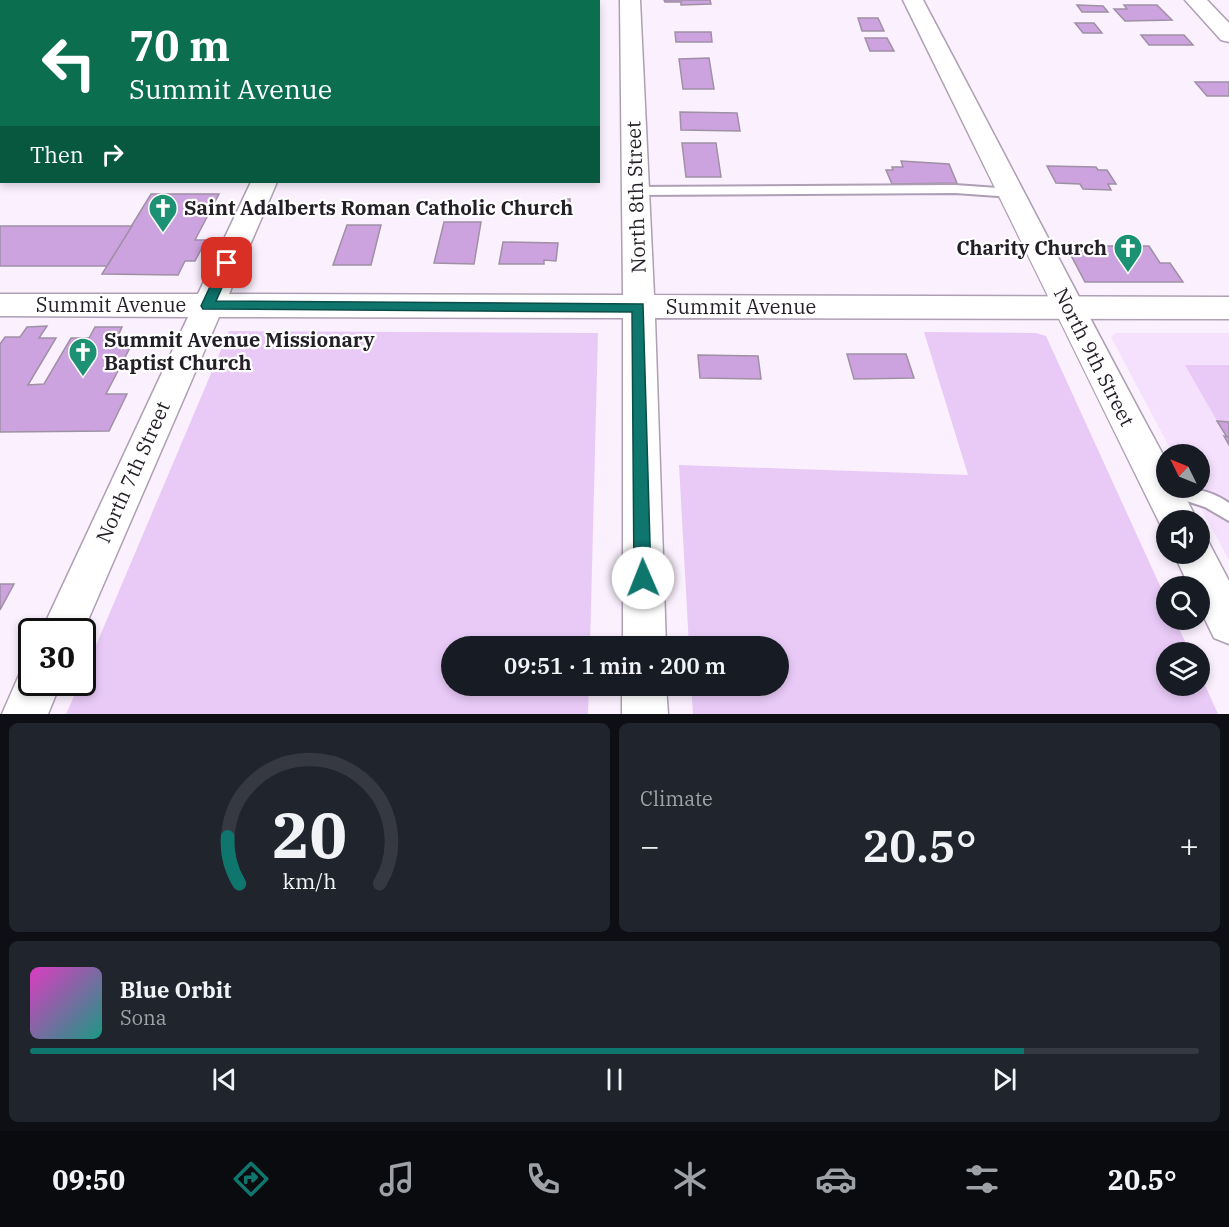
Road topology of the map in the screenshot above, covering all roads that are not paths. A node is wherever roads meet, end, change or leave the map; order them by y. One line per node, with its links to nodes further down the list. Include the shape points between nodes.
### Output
1 (630, 0): 6 (street, North 8th Street)
2 (913, 0): 7 (street, North 9th Street)
3 (1195, 0): 4 (street)
4 (1229, 35)
5 (264, 183): 9 (street, North 7th Street)
6 (635, 191): 7 (lane, via 955,189); 10 (street, North 8th Street)
7 (1012, 193): 11 (street, North 9th Street)
8 (0, 305): 9 (street, Summit Avenue)
9 (207, 306): 10 (street, Summit Avenue); 17 (street, North 7th Street)
10 (639, 307): 11 (street, Summit Avenue); 19 (street, North 8th Street)
11 (1066, 307): 12 (street, Summit Avenue); 13 (street, North 9th Street)
12 (1229, 308)
13 (1156, 467)
14 (1203, 498): 15 (lane)
15 (1229, 513)
16 (1199, 564): 18 (street)
17 (68, 618)
18 (1229, 624)
19 (644, 636)
20 (33, 696): 22 (street)
21 (644, 696): 23 (street)
22 (25, 714)
23 (645, 714)

